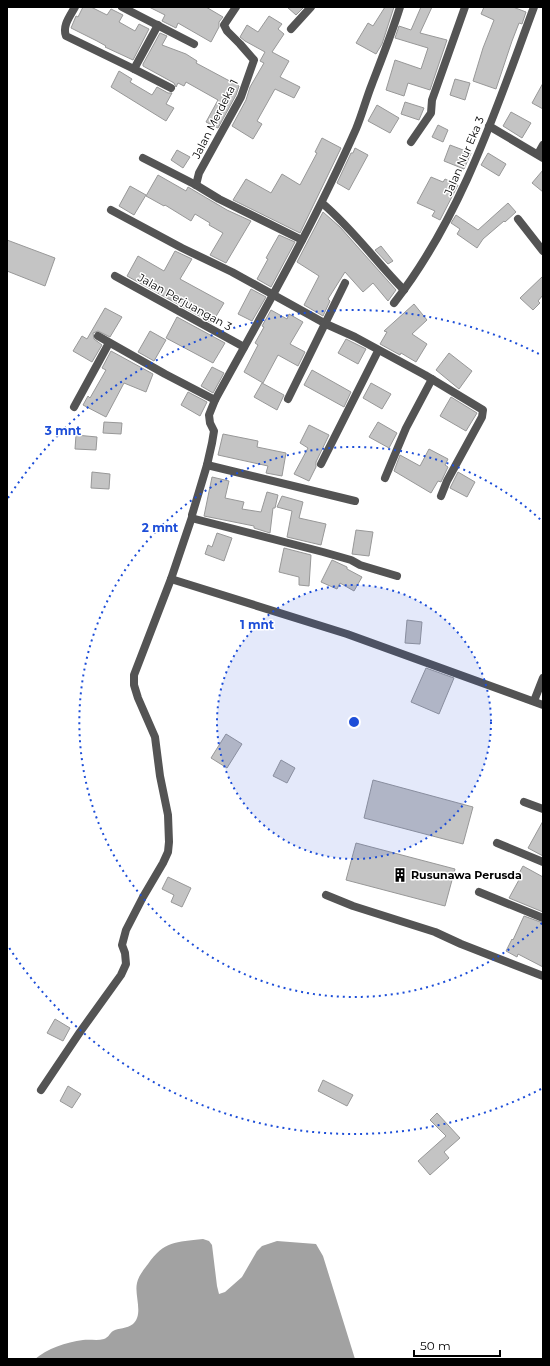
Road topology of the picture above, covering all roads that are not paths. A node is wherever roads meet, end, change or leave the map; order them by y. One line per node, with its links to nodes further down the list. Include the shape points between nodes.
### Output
1 (75, 7): 11 (street, via 65,25 66,36)
2 (122, 7): 8 (street)
3 (236, 7): 18 (street, Jalan Merdeka 1, via 224,25 254,60 241,97 199,173)
4 (311, 7): 9 (street)
5 (400, 7): 19 (street, via 357,128)
6 (465, 7): 14 (street, via 432,100 431,113)
7 (534, 7): 13 (street, Jalan Nur Eka 3)
8 (158, 25): 10 (street); 11 (street)
9 (291, 29)
10 (194, 44)
11 (134, 69): 12 (street)
12 (171, 88)
13 (489, 126): 16 (street); 26 (street, Jalan Nur Eka 3, via 465,186)
14 (411, 142)
15 (543, 145): 16 (street)
16 (540, 156)
17 (143, 158): 18 (street)
18 (196, 184): 22 (street, via 219,199)
19 (322, 202): 22 (street); 26 (street, via 342,220)
20 (111, 210): 27 (street)
21 (518, 219): 23 (street)
22 (302, 240): 27 (street)
23 (543, 251)
24 (115, 276): 32 (street, Jalan Perjuangan 3)
25 (345, 283): 29 (street)
26 (404, 290): 28 (street, Jalan Nur Eka 3)
27 (274, 295): 29 (street); 32 (street)
28 (394, 303)
29 (326, 324): 33 (street); 35 (street)
30 (98, 336): 31 (street)
31 (109, 342): 36 (street); 37 (street)
32 (244, 347): 36 (street)
33 (378, 351): 34 (street); 38 (street)
34 (432, 380): 40 (street, via 406,428); 41 (street, via 483,410)
35 (288, 399)
36 (215, 400): 39 (street, via 210,415 214,431)
37 (74, 407)
38 (321, 464)
39 (207, 465): 42 (street); 43 (street)
40 (385, 478)
41 (441, 496)
42 (355, 501)
43 (192, 517): 44 (street, via 324,552); 45 (street)
44 (396, 576)
45 (171, 579): 47 (street, via 347,634); 57 (street, via 134,675 138,698 155,737 168,816 168,852 126,930 122,945 126,964 121,975)
46 (543, 678): 47 (street)
47 (534, 701): 48 (street)
48 (543, 705)
49 (524, 802): 50 (street)
50 (543, 809)
51 (497, 844): 52 (street)
52 (543, 862)
53 (479, 892): 55 (street)
54 (326, 895): 56 (street, via 436,932)
55 (543, 918)
56 (543, 976)
57 (42, 1090)

